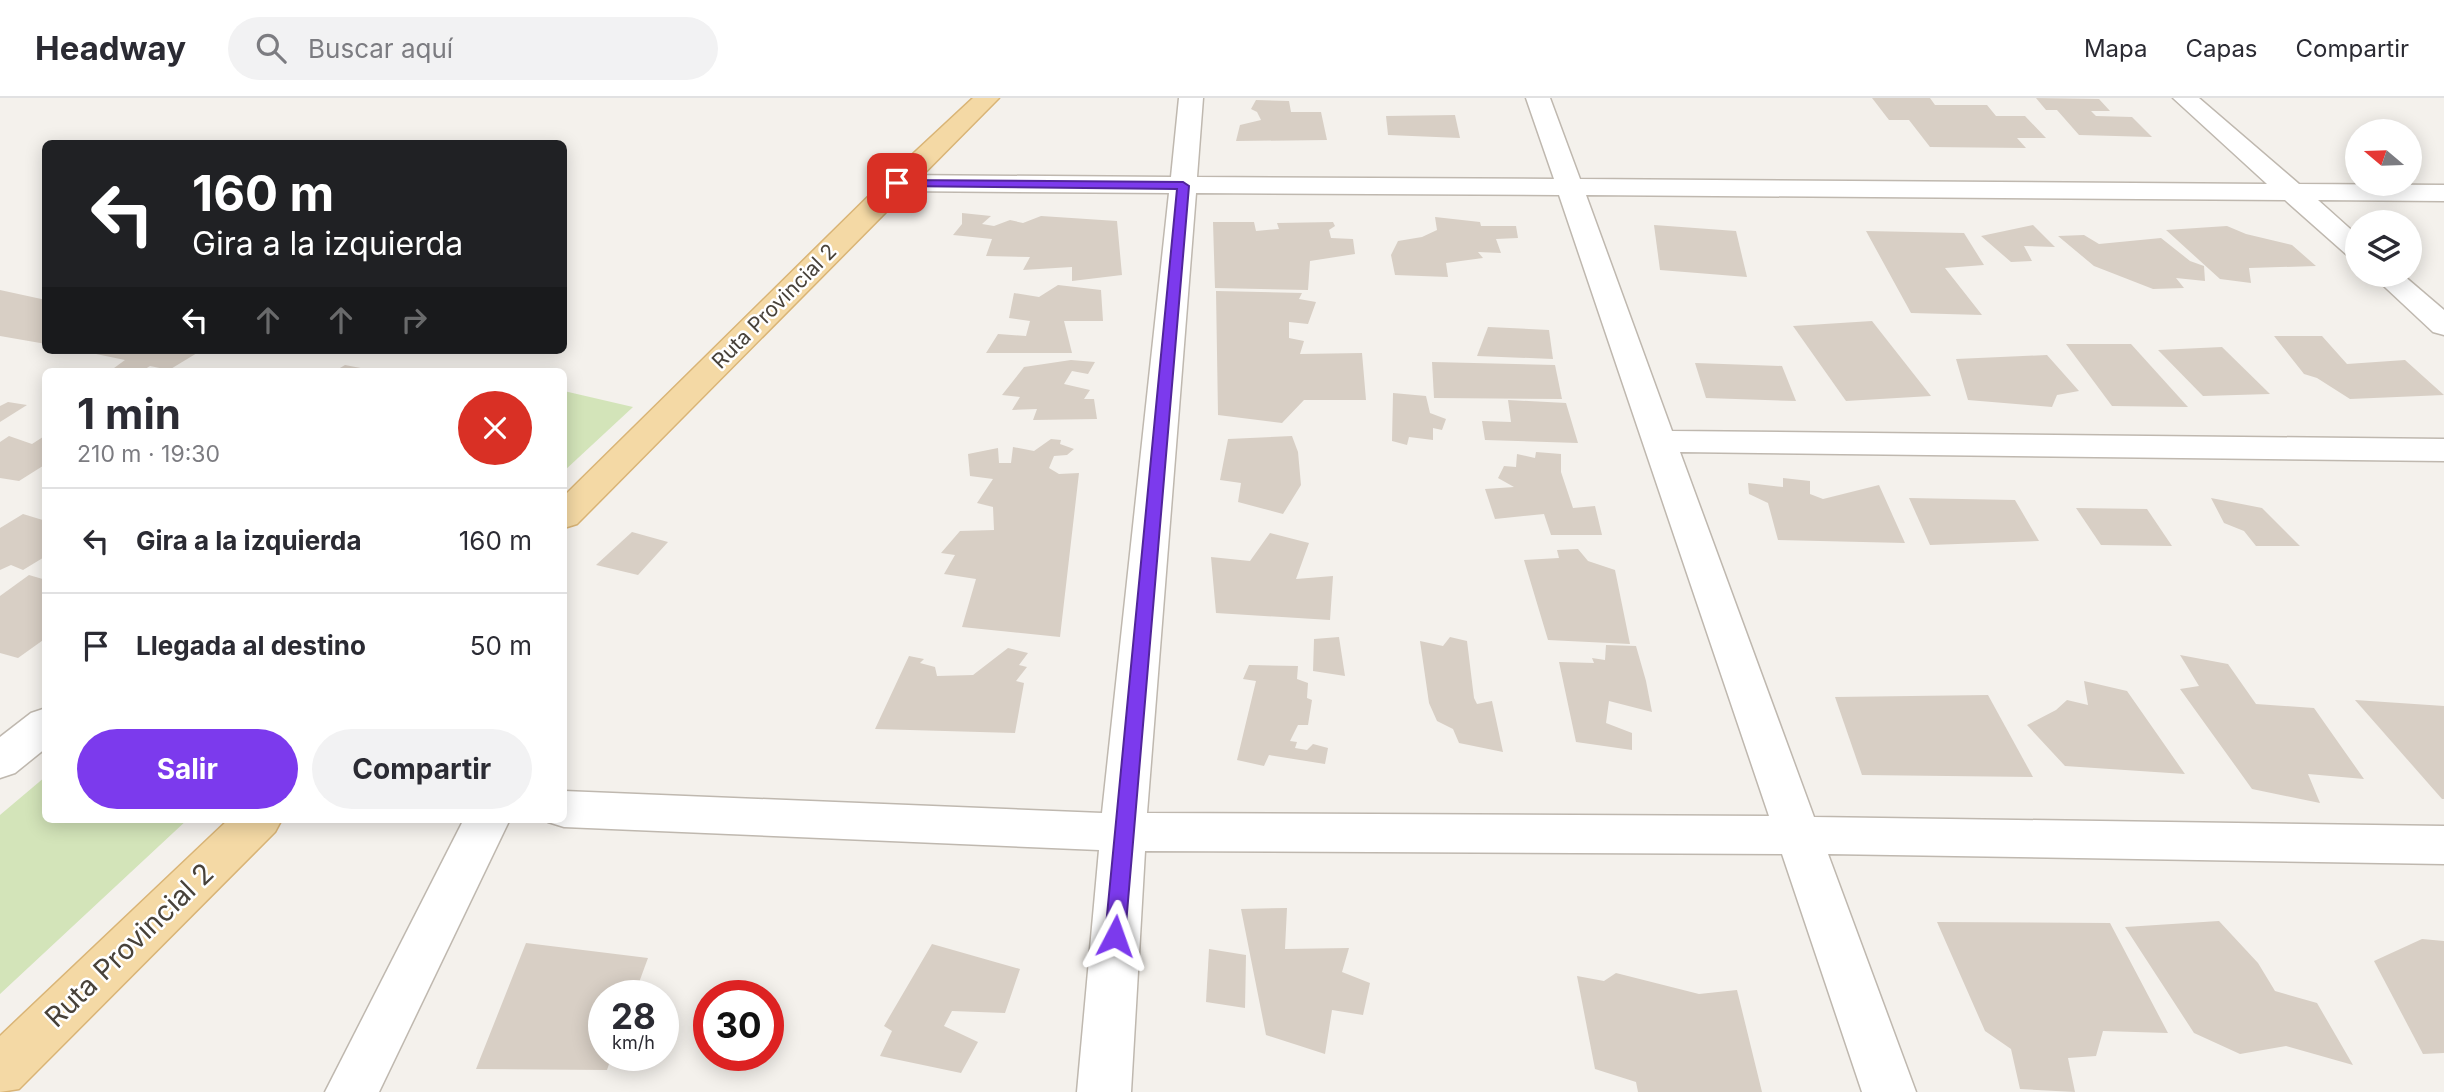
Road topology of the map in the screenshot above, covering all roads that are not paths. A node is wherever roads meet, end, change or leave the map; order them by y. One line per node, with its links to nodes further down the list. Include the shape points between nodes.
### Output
1 (987, 98): 5 (main road, Ruta Provincial 2)
2 (1191, 98): 6 (street)
3 (1538, 98): 7 (street)
4 (2185, 98): 8 (street)
5 (897, 183): 6 (street); 15 (main road, Ruta Provincial 2)
6 (1183, 186): 7 (street); 21 (street)
7 (1570, 188): 8 (street); 13 (street)
8 (2293, 192): 9 (street); 10 (street)
9 (2444, 193)
10 (2345, 238)
11 (2400, 287): 12 (street)
12 (2444, 326)
13 (1657, 441): 14 (street); 22 (street)
14 (2444, 450)
15 (567, 513)
16 (27, 726): 17 (street)
17 (0, 761)
18 (567, 809): 21 (street)
19 (255, 823): 24 (main road, Ruta Provincial 2)
20 (485, 823): 25 (street)
21 (1123, 832): 22 (street); 26 (street)
22 (1796, 835): 23 (street); 27 (street)
23 (2444, 845)
24 (0, 1071)
25 (352, 1092)
26 (1104, 1092)
27 (1889, 1092)

